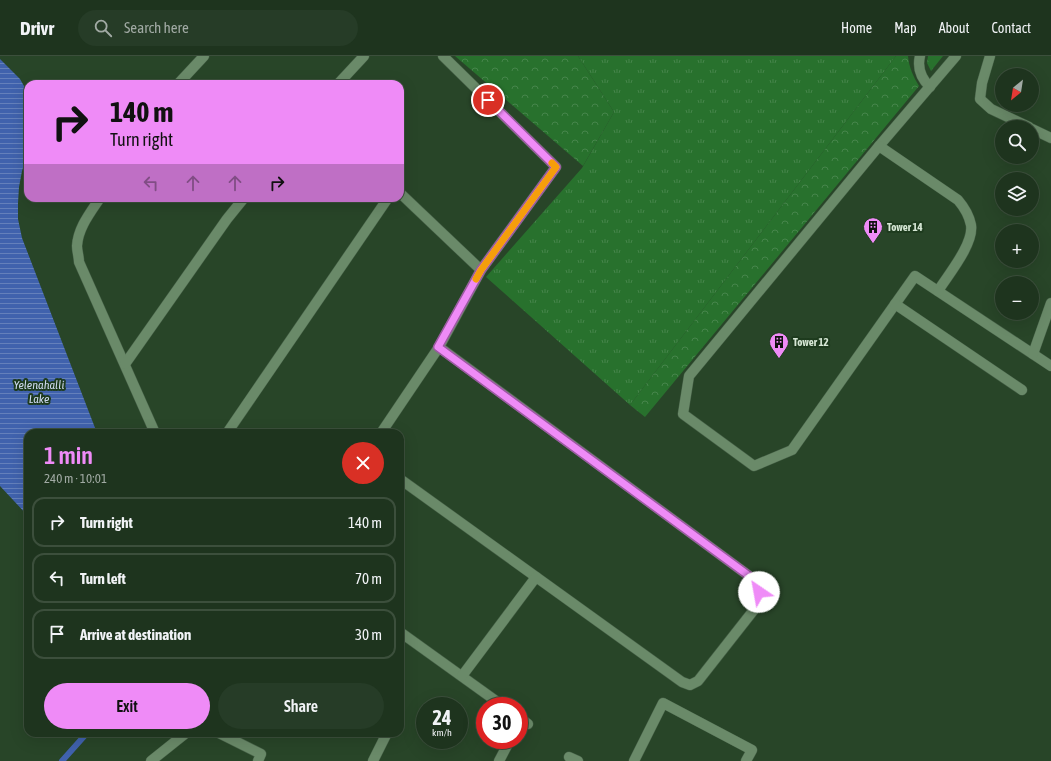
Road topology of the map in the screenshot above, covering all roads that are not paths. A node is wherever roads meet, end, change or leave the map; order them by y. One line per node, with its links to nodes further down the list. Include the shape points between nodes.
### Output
1 (204, 56): 7 (street)
2 (364, 56): 8 (street)
3 (443, 56): 18 (street, via 556,167)
4 (920, 56): 9 (street, via 921,76)
5 (956, 56): 9 (street)
6 (990, 56): 10 (street, via 980,99 991,109)
7 (182, 80)
8 (342, 80)
9 (930, 87): 13 (street)
10 (1014, 120)
11 (1039, 132): 12 (street)
12 (1051, 138)
13 (879, 146): 19 (street, via 958,200 965,209 971,226 967,247); 21 (street, via 689,376 683,414 754,466 792,450)
14 (404, 196): 18 (street)
15 (97, 202): 24 (street, via 80,233 77,247 79,262)
16 (241, 202): 24 (street)
17 (385, 202): 28 (street)
18 (481, 270): 22 (street)
19 (938, 291): 21 (street, via 915,276); 23 (street)
20 (1051, 303): 23 (street)
21 (895, 304): 26 (street)
22 (438, 347): 29 (street); 31 (street, via 756,581 759,592 753,611 698,681 690,685 682,682)
23 (1033, 354): 25 (street)
24 (125, 364): 27 (street)
25 (1051, 366)
26 (1022, 390)
27 (154, 429)
28 (230, 429)
29 (384, 429)
30 (404, 482): 31 (street)
31 (536, 577): 33 (street)
32 (404, 635): 33 (street)
33 (462, 676): 34 (street)
34 (491, 697)
35 (181, 737): 39 (street)
36 (227, 737): 40 (street, via 261,754)
37 (385, 737): 41 (street)
38 (506, 749): 42 (street)
39 (151, 761)
40 (258, 761)
41 (373, 761)
42 (500, 761)
43 (634, 761): 44 (street, via 663,704 752,750)
44 (746, 761)

